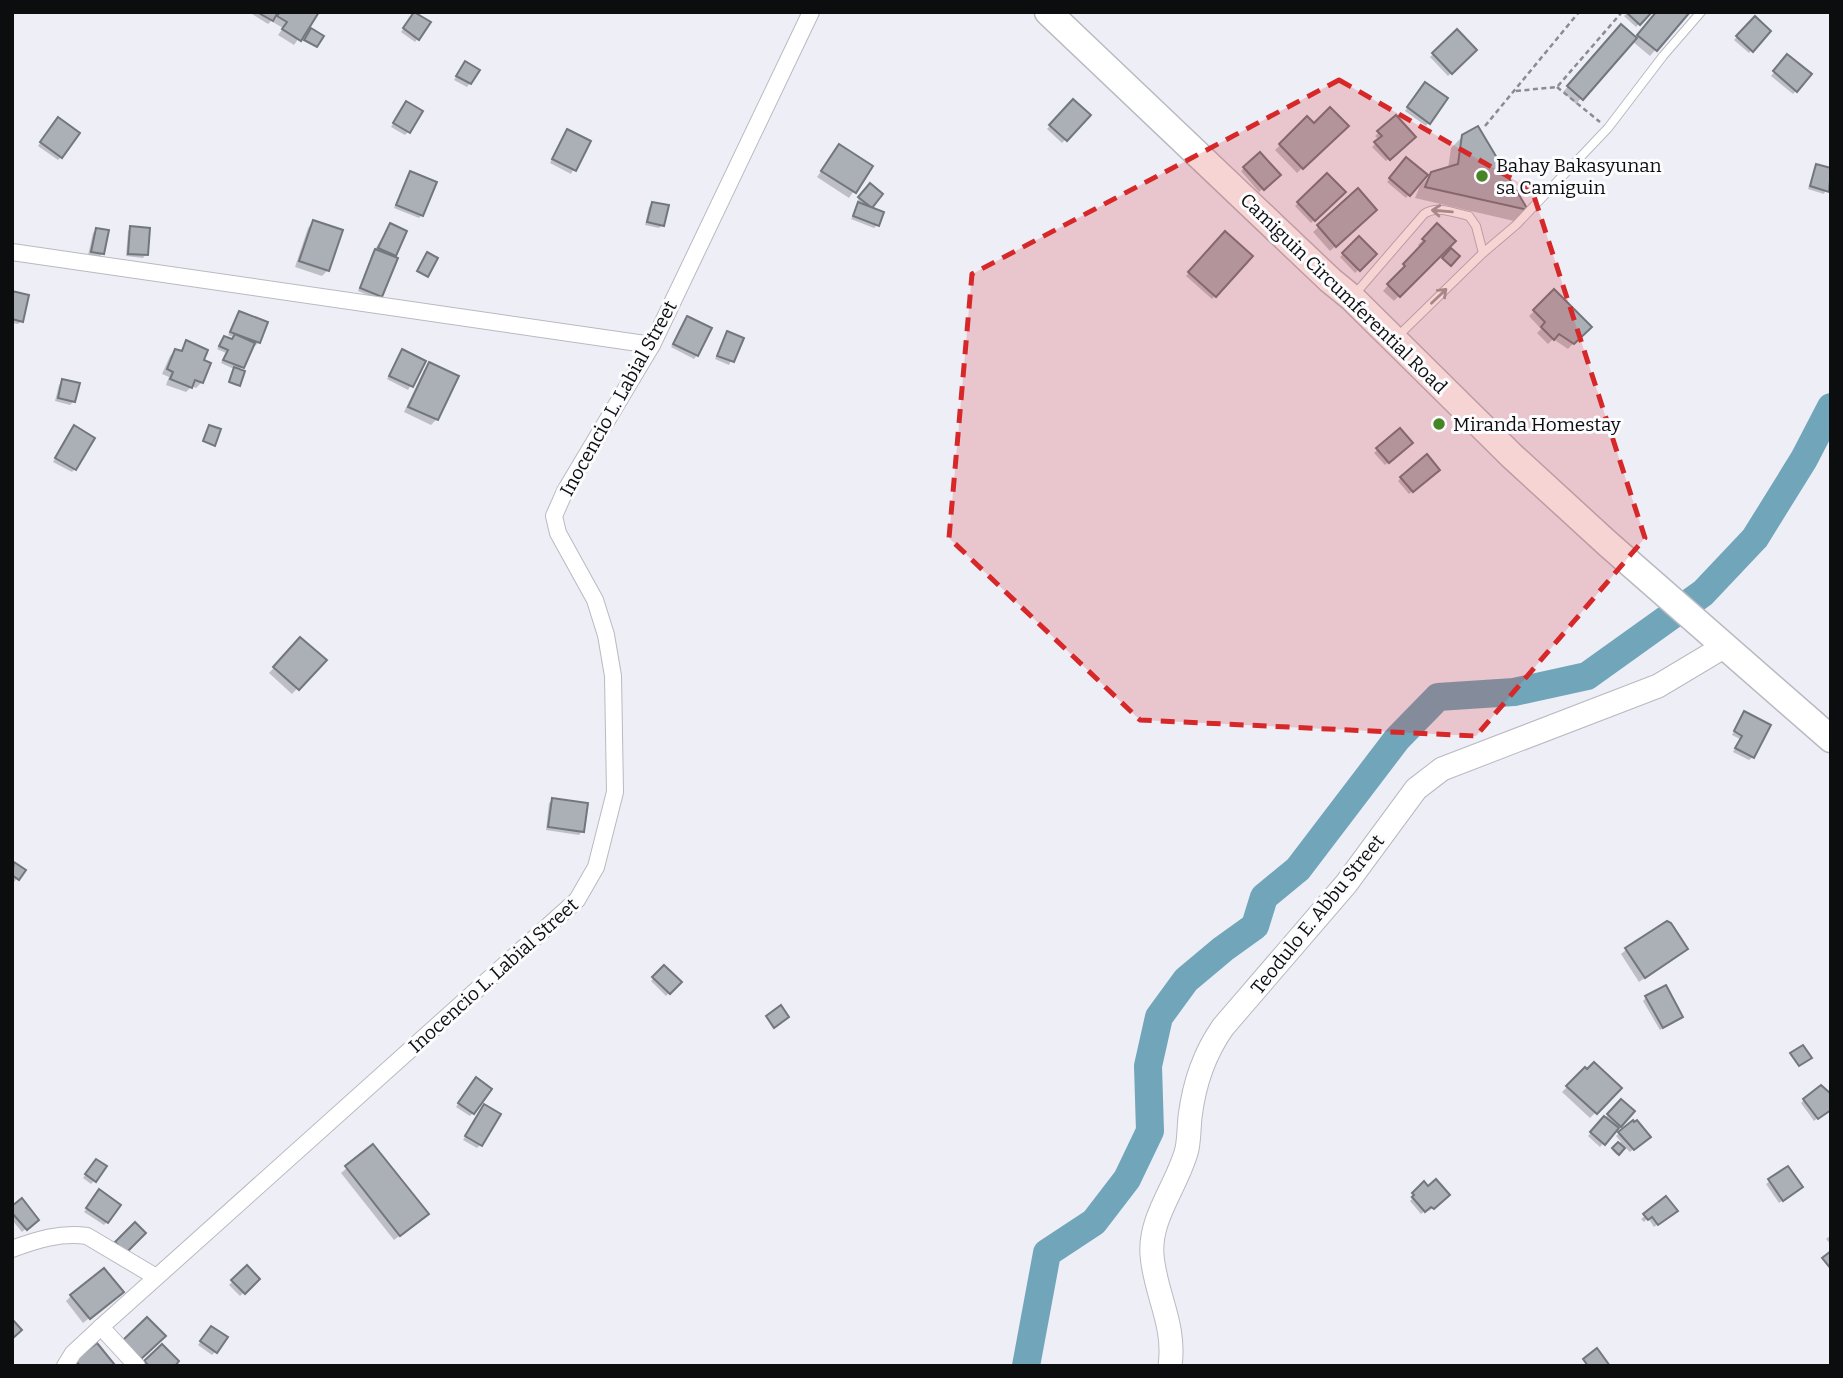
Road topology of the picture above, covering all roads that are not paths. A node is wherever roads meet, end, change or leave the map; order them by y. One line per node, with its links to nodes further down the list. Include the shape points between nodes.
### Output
1 (811, 12): 8 (street, Inocencio L. Labial Street)
2 (1048, 12): 6 (main road, Camiguin Circumferential Road)
3 (1701, 12): 5 (lane, via 1608,128 1516,225)
4 (12, 252): 8 (street)
5 (1483, 253): 6 (lane, one-way to 6, via 1469,216 1431,210); 7 (lane, one-way to 5)
6 (1352, 298): 7 (main road, Camiguin Circumferential Road)
7 (1394, 339): 9 (main road, Camiguin Circumferential Road, via 1512,456)
8 (652, 345): 12 (street, Inocencio L. Labial Street, via 554,516 558,533 595,600 613,676 615,792 596,867 578,900)
9 (1725, 646): 10 (main road, Camiguin Circumferential Road); 16 (street, Teodulo E. Abbu Street, via 1658,686 1442,769 1428,779 1346,884 1223,1027 1210,1045 1195,1087 1186,1149 1153,1232 1152,1254 1172,1344)
10 (1831, 739)
11 (12, 1250): 12 (street, via 57,1236 87,1236)
12 (156, 1277): 13 (street)
13 (101, 1327): 14 (street); 15 (street)
14 (65, 1366)
15 (137, 1366)
16 (1170, 1366)

